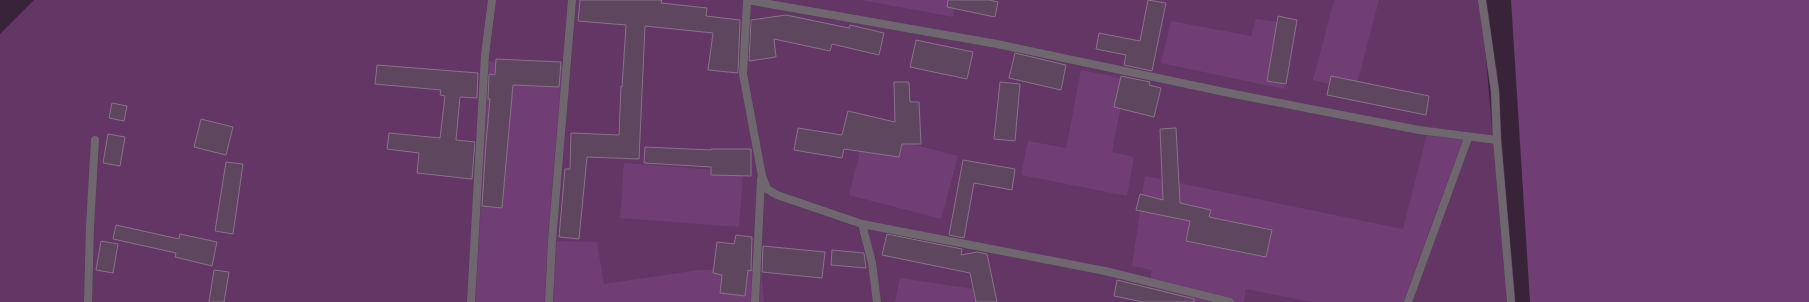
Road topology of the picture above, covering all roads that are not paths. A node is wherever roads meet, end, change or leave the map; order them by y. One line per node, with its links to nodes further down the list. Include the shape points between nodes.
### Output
1 (492, 0): 11 (street, via 486,55)
2 (572, 0): 12 (street)
3 (747, 0): 5 (street, via 997,44 1257,99); 8 (street, via 743,74)
4 (1482, 0): 7 (street, via 1494,91)
5 (1468, 138): 7 (street); 16 (street)
6 (95, 140): 10 (street)
7 (1497, 140): 17 (street)
8 (762, 176): 9 (street, via 766,189 777,195); 13 (street)
9 (862, 224): 14 (street, via 872,263); 15 (street, via 1105,271)
10 (88, 302)
11 (471, 302)
12 (549, 302)
13 (755, 302)
14 (877, 302)
15 (1230, 302)
16 (1408, 302)
17 (1511, 302)

